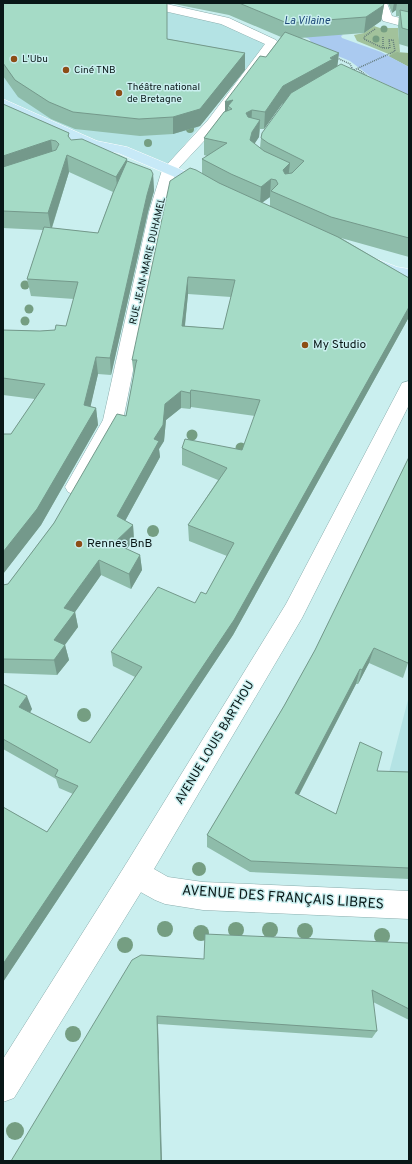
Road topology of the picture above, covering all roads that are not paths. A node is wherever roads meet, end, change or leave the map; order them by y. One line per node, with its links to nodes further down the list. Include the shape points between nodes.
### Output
1 (146, 3): 5 (street, RUE JEAN-MARIE DUHAMEL, via 225,21 272,43 212,123)
2 (381, 3): 3 (street, via 390,18)
3 (409, 24)
4 (3, 103): 5 (main road, via 93,144 112,156)
5 (168, 175): 6 (main road, via 192,190); 11 (street, RUE JEAN-MARIE DUHAMEL, via 157,212 113,420)
6 (219, 194)
7 (356, 255): 8 (main road)
8 (402, 273): 9 (main road)
9 (409, 285)
10 (409, 387): 12 (street, AVENUE LOUIS BARTHOU, via 294,611)
11 (68, 499)
12 (136, 874): 13 (street, AVENUE DES FRANÇAIS LIBRES, via 165,890 203,896); 14 (street, AVENUE LOUIS BARTHOU)
13 (409, 905)
14 (3, 1087)

